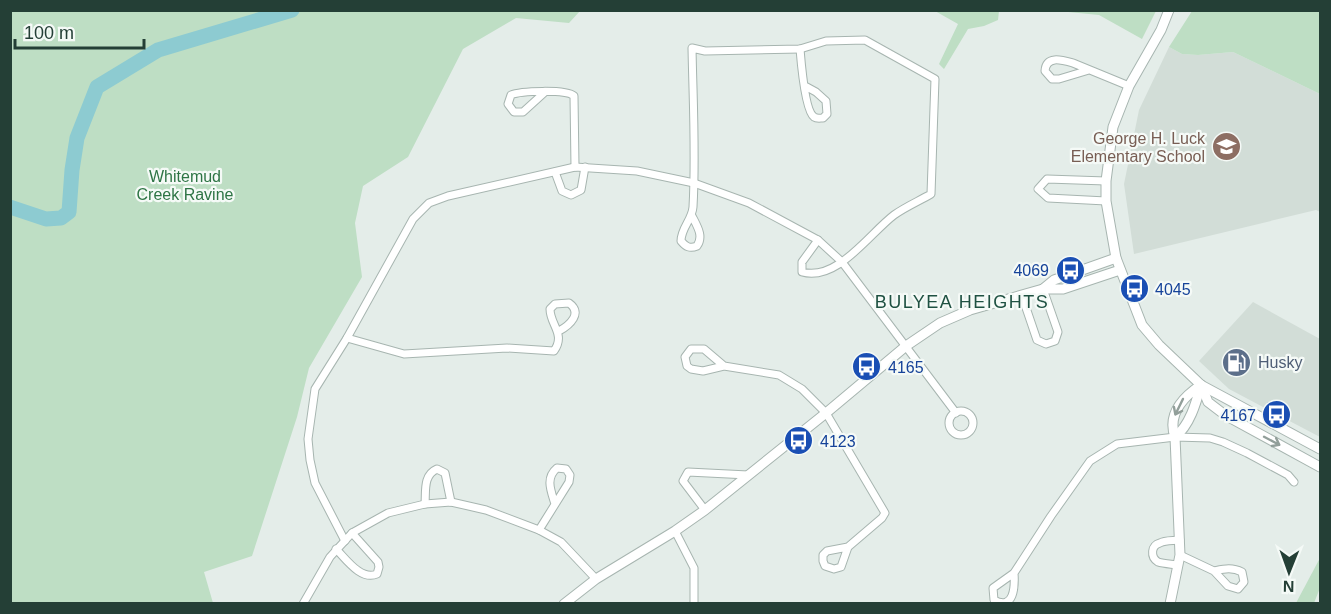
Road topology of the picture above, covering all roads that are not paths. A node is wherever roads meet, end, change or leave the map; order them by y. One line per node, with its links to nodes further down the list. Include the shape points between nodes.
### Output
1 (1169, 10): 5 (street)
2 (800, 48): 4 (street); 11 (street, via 692,48); 16 (street, via 826,41 865,40 935,79 931,194 894,215)
3 (1089, 70): 3 (street, via 1055,59 1045,65 1052,79); 5 (street)
4 (805, 86): 4 (street, via 812,115 824,118 826,101)
5 (1129, 86): 10 (street, via 1113,127)
6 (545, 92): 6 (street, via 524,112 514,112 508,104 517,92); 7 (street, via 574,96)
7 (575, 167): 8 (street); 9 (street)
8 (585, 168): 9 (street, via 581,190 571,195 562,191); 11 (street, via 638,171)
9 (555, 172): 21 (street, via 429,203 413,219)
10 (1106, 182): 12 (street); 12 (street, via 1047,179 1038,189 1048,198)
11 (694, 183): 13 (street); 14 (street, via 749,203)
12 (1106, 201): 15 (street)
13 (692, 216)
14 (818, 240): 16 (street); 16 (street, via 802,262 802,272 813,275)
15 (1116, 258): 17 (street); 18 (street, via 1054,280)
16 (842, 262): 22 (street)
17 (1120, 270): 18 (street, via 1063,289); 24 (street, via 1142,324)
18 (1043, 289): 19 (street); 19 (street, via 1058,332 1055,341 1046,344 1036,340)
19 (1022, 296): 22 (street, via 940,323)
20 (559, 331): 20 (street, via 574,319 576,312 569,303 555,304 550,309 550,317); 21 (street, via 554,351 507,348 404,354)
21 (347, 338): 42 (street, via 315,389 308,439 315,483)
22 (906, 346): 25 (street); 26 (street)
23 (724, 366): 23 (street, via 705,349 691,350 684,357 687,366 696,370); 25 (street, via 778,375 802,389)
24 (1201, 385): 27 (street, via 1196,404); 27 (street, one-way to 27, via 1185,396 1176,412 1172,428); 28 (street); 30 (street, one-way to 30, via 1208,402 1225,415)
25 (826, 413): 32 (street); 43 (street, via 885,513)
26 (956, 413)
27 (1175, 437): 33 (street, via 1223,442 1288,475); 41 (street); 47 (street, via 1117,444 1090,461)
28 (1307, 442): 29 (street); 30 (street)
29 (1320, 448)
30 (1300, 455): 31 (street)
31 (1320, 467)
32 (748, 476): 37 (street); 37 (street, via 688,472 683,481)
33 (1294, 482)
34 (450, 502): 35 (street); 35 (street, via 445,473 437,469 427,476); 38 (street, via 486,510)
35 (425, 504): 40 (street, via 388,513)
36 (555, 504): 36 (street, via 569,482 566,469 557,468 549,482); 38 (street)
37 (705, 510): 39 (street)
38 (539, 531): 48 (street, via 561,542)
39 (675, 531): 48 (street); 51 (street, via 694,568)
40 (352, 533): 42 (street); 44 (street, via 378,562 376,574 361,573)
41 (1180, 540): 45 (street); 45 (street, via 1158,543 1152,552 1158,562)
42 (345, 541): 44 (street)
43 (848, 547)
44 (336, 549): 49 (street)
45 (1179, 560): 46 (street); 52 (street)
46 (1214, 571)
47 (1014, 573)
48 (596, 579): 50 (street)
49 (303, 603)
50 (565, 603)
51 (694, 603)
52 (1170, 603)

